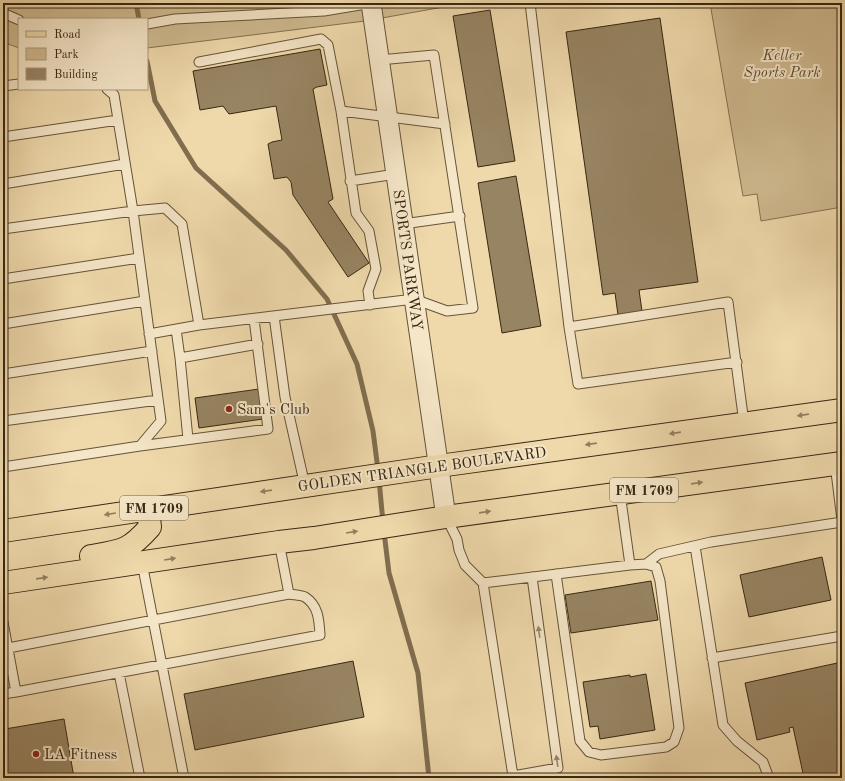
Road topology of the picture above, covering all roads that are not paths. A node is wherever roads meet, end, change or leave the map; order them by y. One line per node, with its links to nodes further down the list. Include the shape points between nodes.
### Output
1 (371, 3): 5 (lane, via 324,11 175,19); 6 (street, SPORTS PARKWAY)
2 (530, 3): 33 (lane)
3 (3, 13): 4 (lane)
4 (18, 20)
5 (148, 24)
6 (379, 60): 12 (street, SPORTS PARKWAY); 14 (lane, via 434,55)
7 (199, 62): 11 (lane, via 320,39 328,45)
8 (18, 84): 9 (lane)
9 (3, 86)
10 (108, 90): 13 (lane, via 114,96)
11 (341, 111): 12 (lane); 18 (lane)
12 (388, 118): 14 (lane); 17 (street, SPORTS PARKWAY)
13 (118, 120): 15 (lane); 16 (lane)
14 (444, 124): 21 (lane)
15 (3, 137)
16 (125, 164): 19 (lane); 20 (lane)
17 (396, 174): 18 (lane); 22 (street, SPORTS PARKWAY)
18 (350, 180): 28 (lane, via 356,213 370,231 376,269 368,291)
19 (3, 184)
20 (133, 211): 23 (lane); 24 (lane); 32 (lane, via 165,208 182,224)
21 (460, 216): 22 (lane); 26 (lane, via 474,308 447,311)
22 (403, 224): 26 (street, SPORTS PARKWAY)
23 (3, 230)
24 (139, 258): 25 (lane); 27 (lane)
25 (3, 279)
26 (414, 299): 28 (lane); 48 (street, SPORTS PARKWAY)
27 (145, 301): 31 (lane); 35 (lane)
28 (370, 305): 29 (lane)
29 (274, 316): 30 (lane); 50 (lane, via 285,397)
30 (254, 319): 32 (lane); 36 (lane)
31 (3, 324)
32 (199, 325): 34 (lane)
33 (569, 327): 39 (lane, via 578,384); 39 (lane, via 728,302)
34 (176, 329): 35 (lane); 38 (lane)
35 (149, 334): 37 (lane)
36 (258, 344): 38 (lane); 45 (lane, via 268,429)
37 (152, 351): 40 (lane); 41 (lane)
38 (180, 358): 45 (lane)
39 (737, 362): 44 (lane)
40 (3, 374)
41 (158, 400): 43 (lane); 46 (lane, via 161,421)
42 (842, 410): 44 (main road, GOLDEN TRIANGLE BOULEVARD / FM 1709, one-way to 44)
43 (3, 421)
44 (744, 423): 48 (main road, GOLDEN TRIANGLE BOULEVARD / FM 1709, one-way to 48)
45 (188, 439): 46 (lane)
46 (140, 446): 49 (lane)
47 (838, 463): 51 (main road, FM 1709, one-way to 47); 54 (lane)
48 (439, 466): 50 (main road, GOLDEN TRIANGLE BOULEVARD / FM 1709); 53 (street, SPORTS PARKWAY)
49 (3, 467)
50 (305, 486): 52 (main road, GOLDEN TRIANGLE BOULEVARD / FM 1709, one-way to 52)
51 (620, 493): 53 (main road, FM 1709, one-way to 51); 60 (lane)
52 (148, 509): 55 (main road, GOLDEN TRIANGLE BOULEVARD / FM 1709, one-way to 55); 61 (main road, via 150,527 136,543 118,552)
53 (446, 517): 56 (main road, FM 1709, one-way to 53); 65 (lane, via 457,539 465,565)
54 (842, 521): 57 (lane)
55 (3, 531)
56 (279, 542): 58 (main road, FM 1709, one-way to 56); 66 (lane)
57 (695, 546): 59 (lane, via 659,554); 71 (lane)
58 (142, 563): 64 (main road, FM 1709, one-way to 58); 67 (lane)
59 (646, 564): 60 (lane); 62 (lane, via 656,567 660,581 678,728 674,742 666,747 601,755 589,752 580,741)
60 (630, 565): 62 (lane)
61 (3, 569)
62 (556, 574): 63 (lane)
63 (532, 577): 65 (lane); 65 (lane, one-way to 63, via 513,776 558,768)
64 (3, 583)
65 (484, 583)
66 (289, 594): 67 (lane); 72 (lane, via 304,596 312,604 318,615 320,635)
67 (154, 621): 70 (lane); 72 (lane)
68 (3, 622): 70 (lane)
69 (842, 636): 71 (lane)
70 (5, 648): 74 (lane)
71 (712, 658): 78 (lane, via 723,725 737,741 763,762)
72 (162, 665): 73 (lane); 77 (lane)
73 (119, 673): 74 (lane); 76 (lane)
74 (16, 692): 75 (lane)
75 (3, 694)
76 (140, 778)
77 (184, 778)
78 (769, 778)

